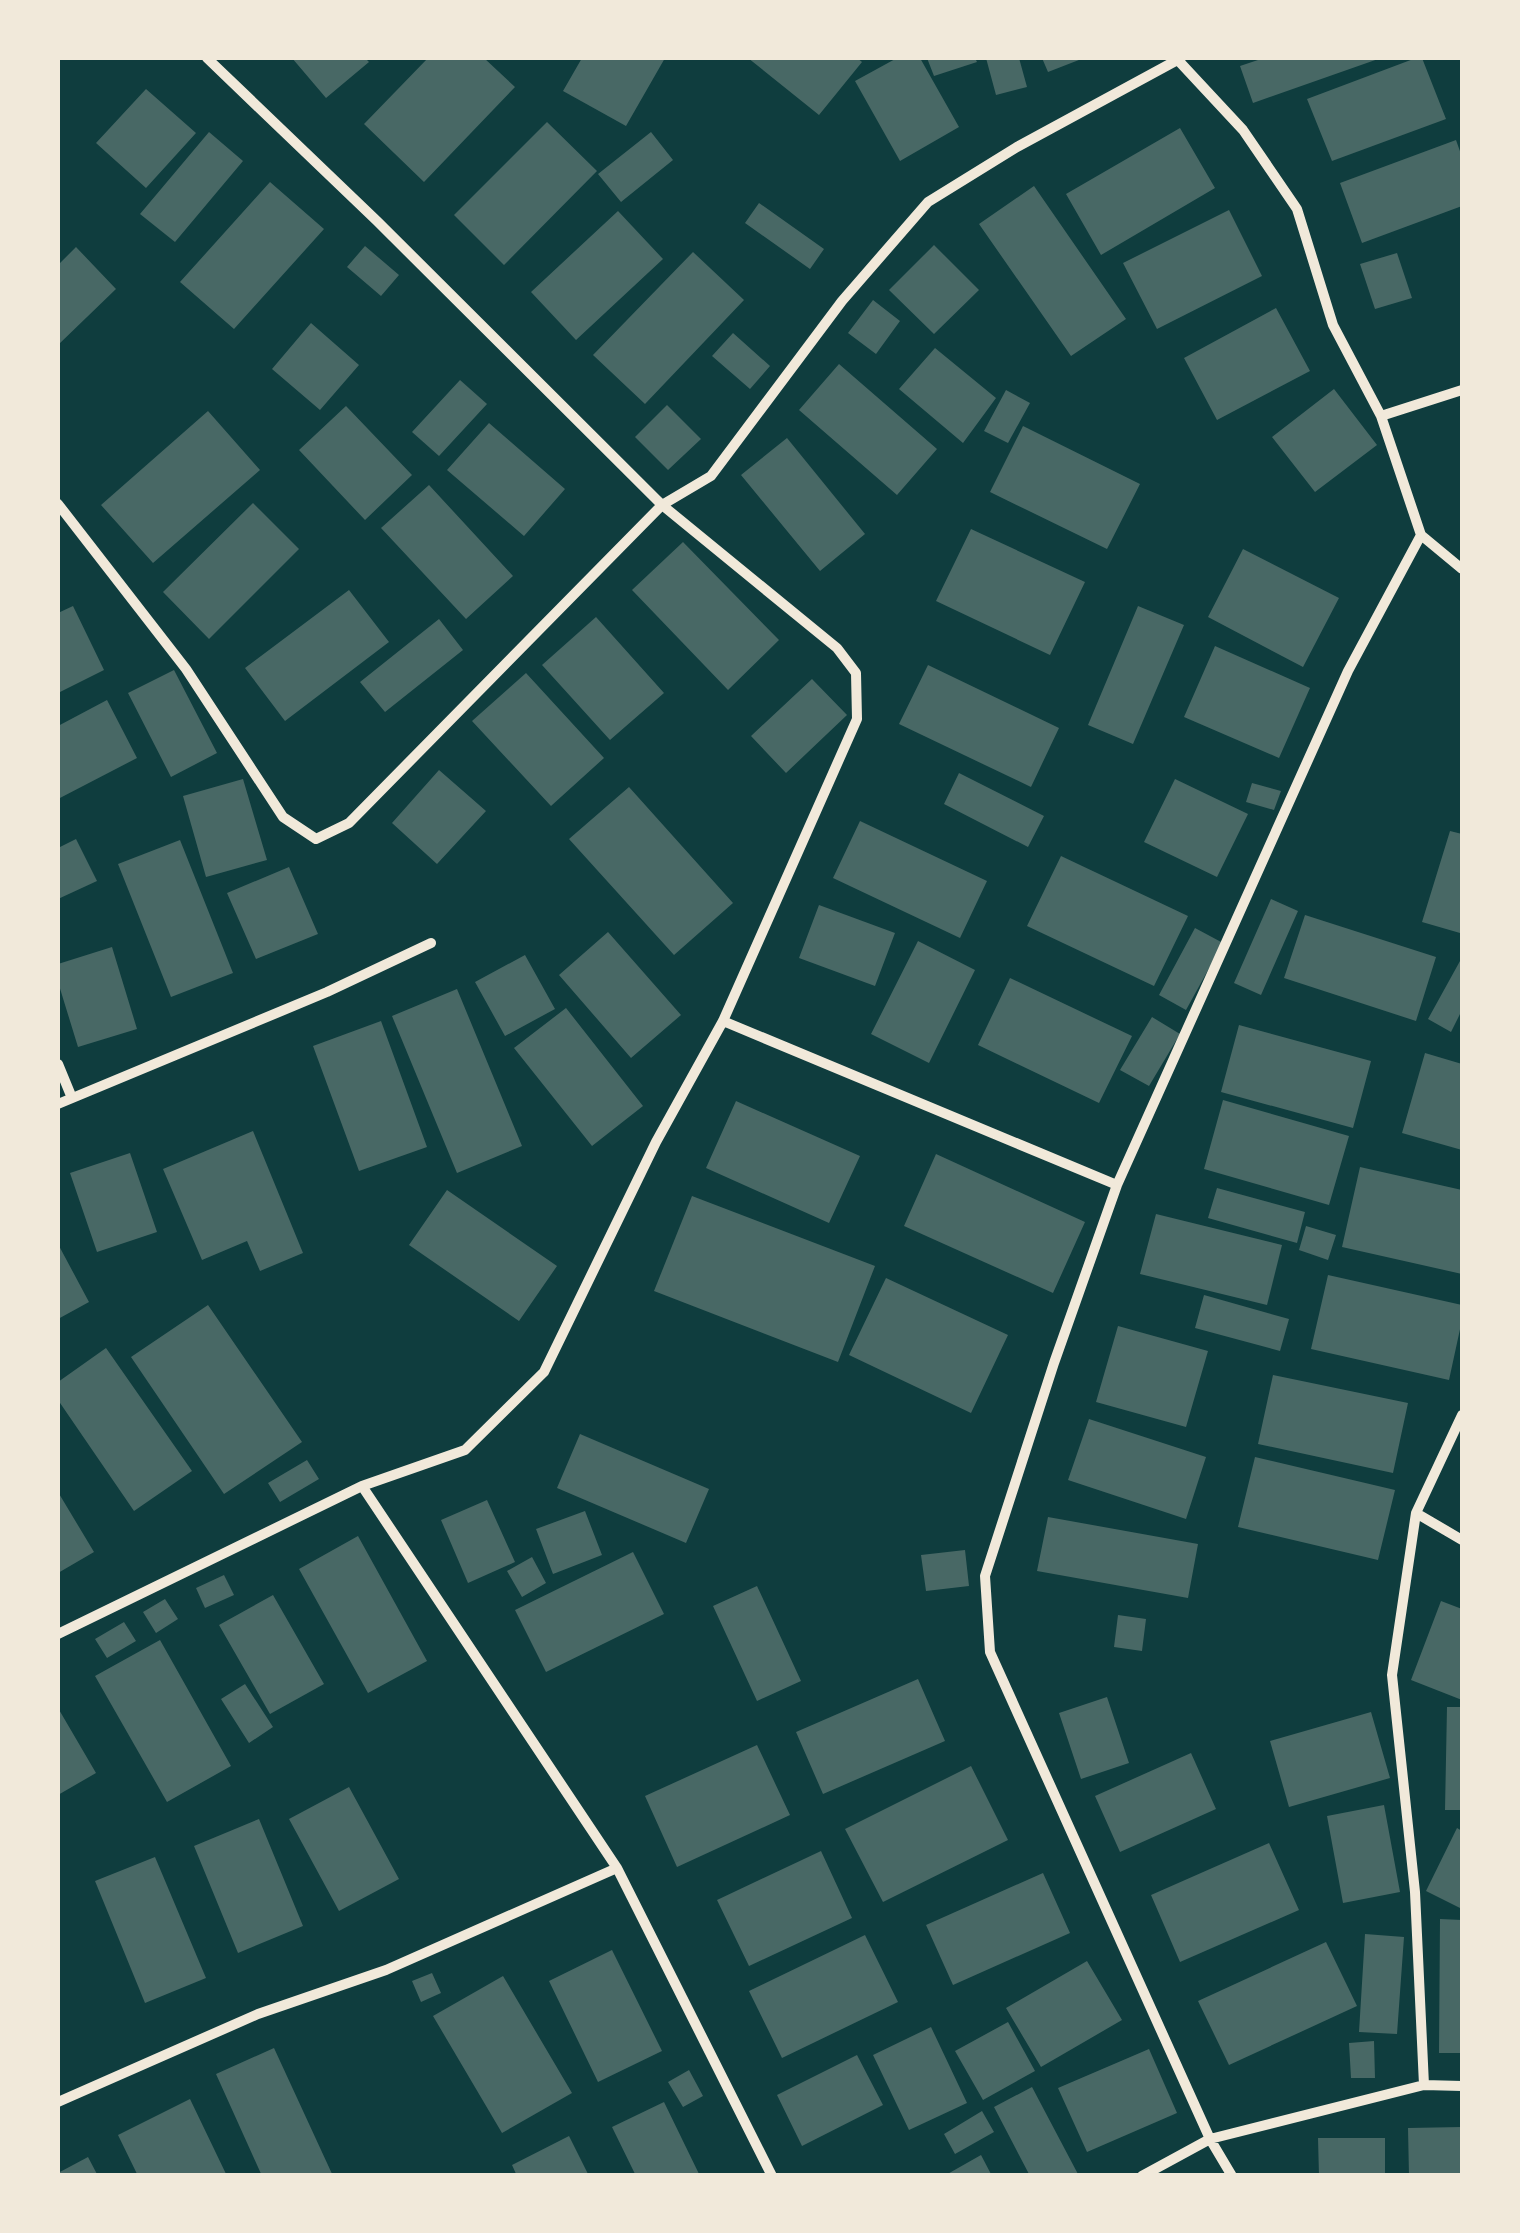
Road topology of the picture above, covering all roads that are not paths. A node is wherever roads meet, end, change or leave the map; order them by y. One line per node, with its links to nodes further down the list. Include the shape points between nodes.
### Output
1 (207, 58): 6 (street)
2 (1179, 58): 4 (street, via 1244,130 1297,209 1333,326); 6 (street, via 928,202 842,301 711,476)
3 (1462, 390): 4 (street)
4 (1381, 416): 7 (street)
5 (58, 504): 6 (street, via 186,669 283,817 316,839 349,823)
6 (662, 506): 10 (street, via 837,648 856,674 857,719)
7 (1421, 535): 8 (street); 14 (street, via 1348,672)
8 (1462, 569)
9 (431, 942): 12 (street)
10 (723, 1022): 14 (street); 16 (street, via 656,1142 544,1372 465,1450)
11 (58, 1064): 12 (street)
12 (72, 1098): 13 (street)
13 (58, 1104)
14 (1117, 1185): 24 (street, via 985,1576 990,1652)
15 (1462, 1416): 17 (street)
16 (362, 1486): 19 (street); 20 (street)
17 (1416, 1513): 18 (street); 21 (street, via 1392,1675 1415,1892)
18 (1462, 1540)
19 (58, 1634)
20 (616, 1868): 23 (street, via 386,1970 258,2014); 25 (street)
21 (1424, 2084): 22 (street); 24 (street)
22 (1462, 2086)
23 (58, 2102)
24 (1210, 2139): 26 (street); 27 (street)
25 (772, 2176)
26 (1142, 2176)
27 (1232, 2176)

